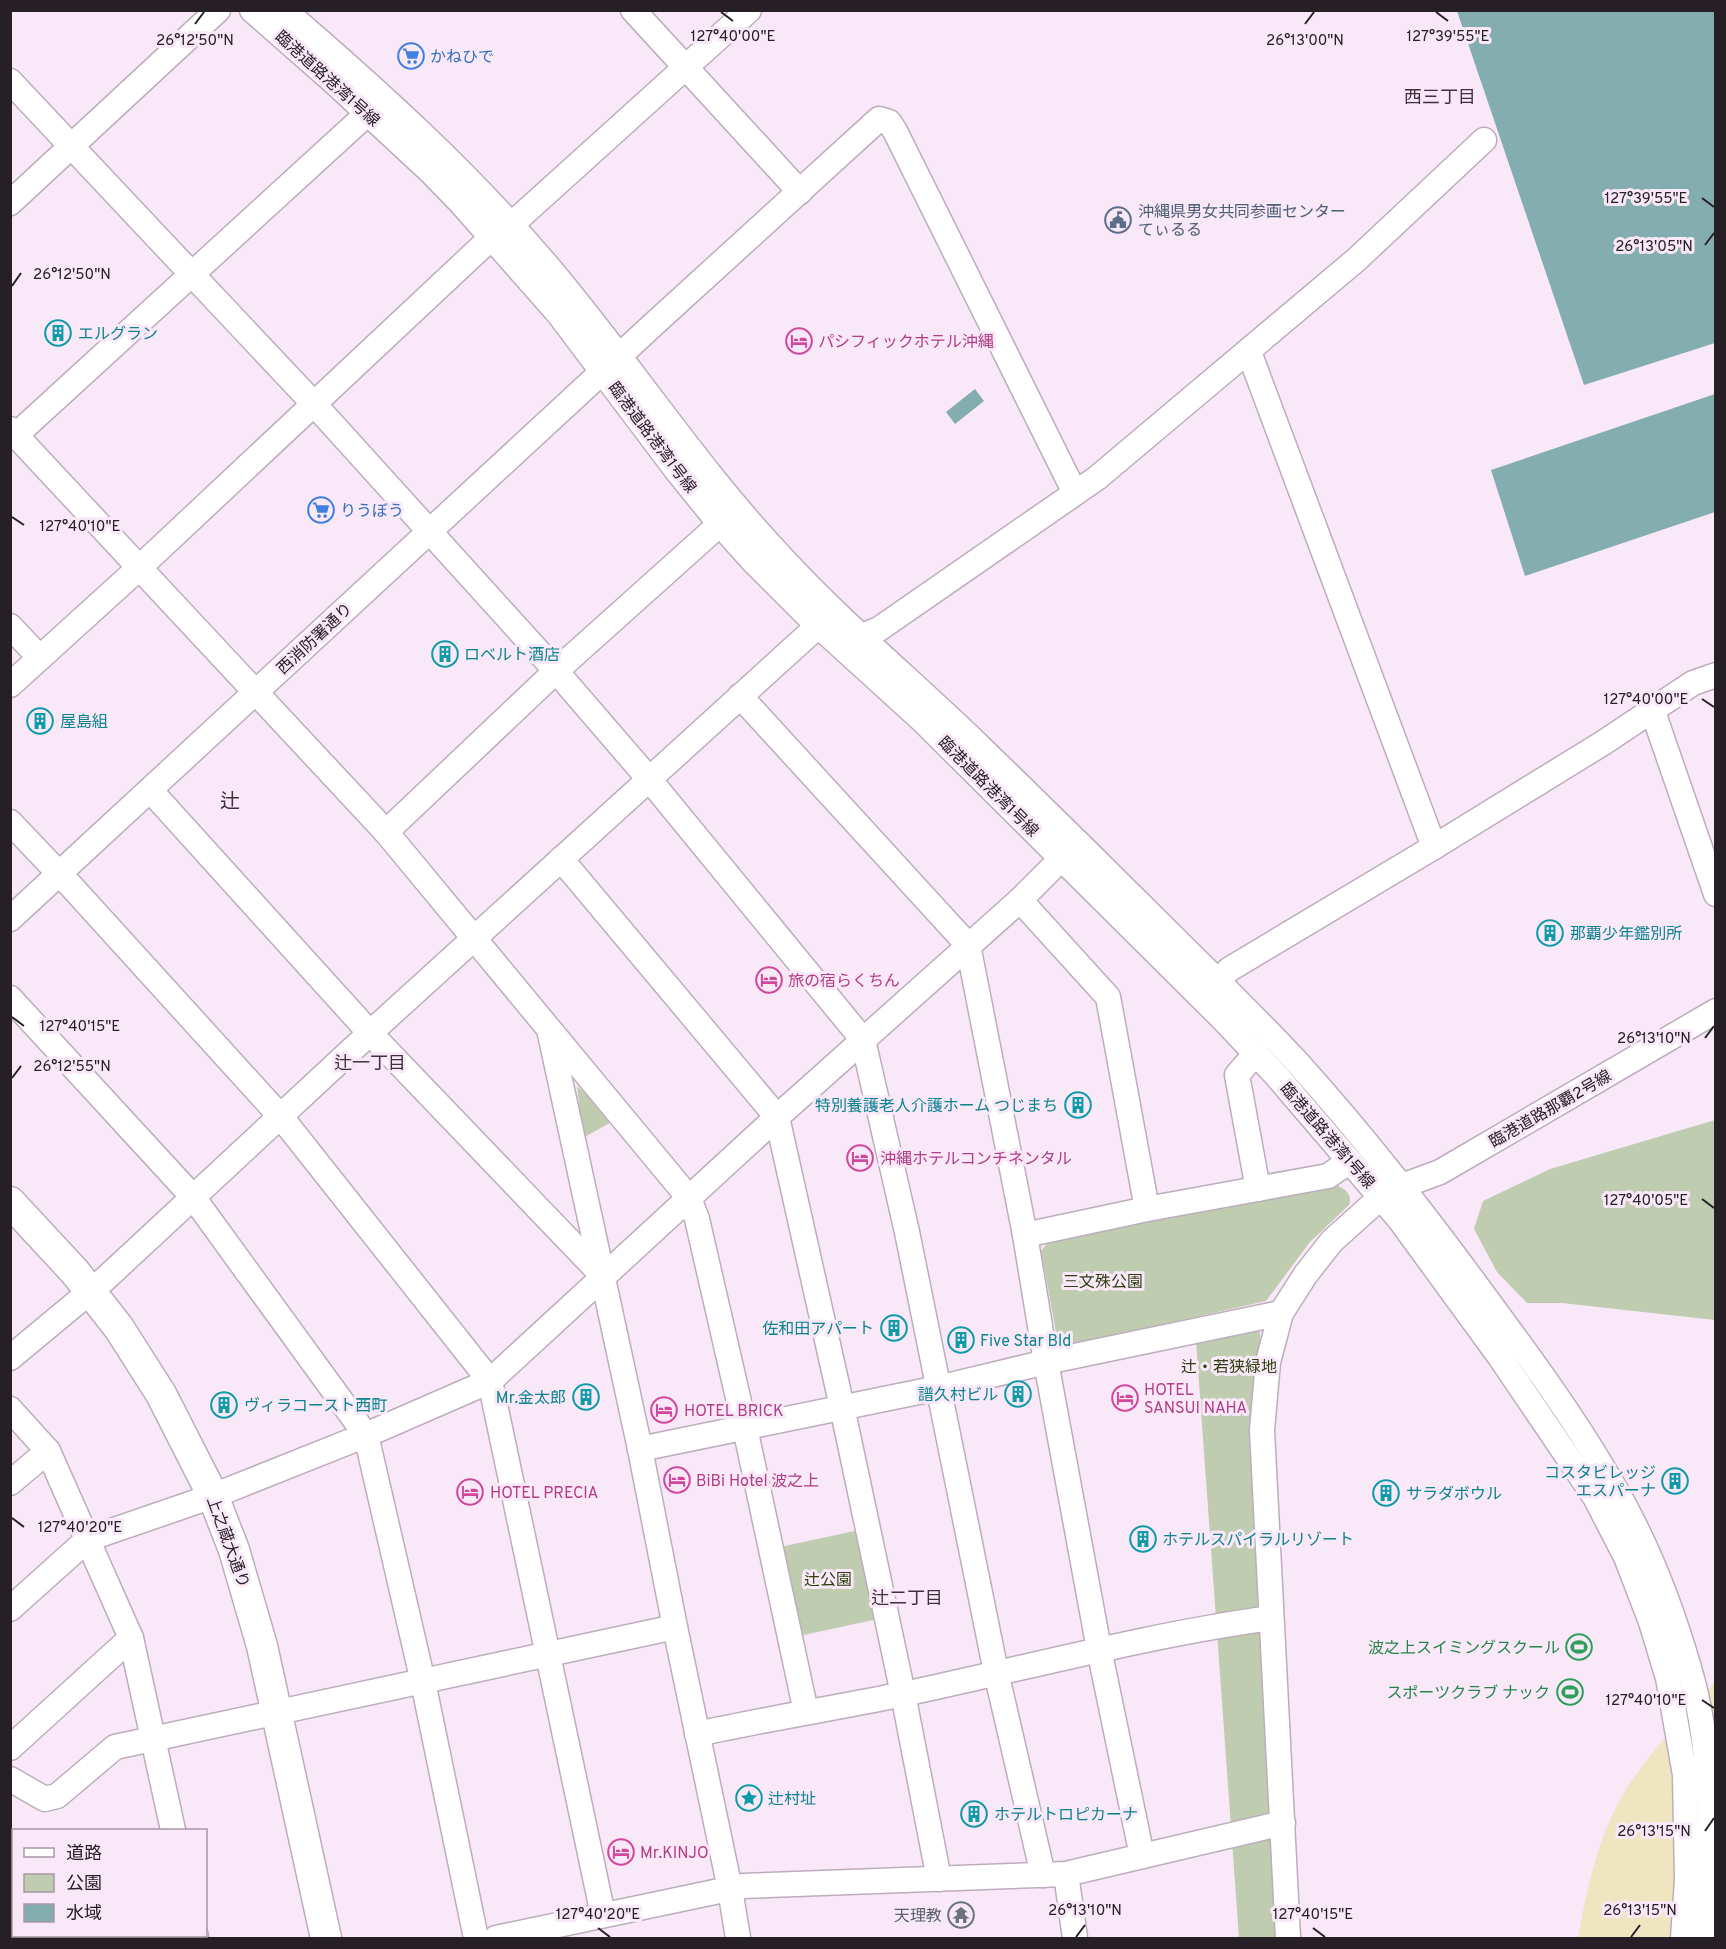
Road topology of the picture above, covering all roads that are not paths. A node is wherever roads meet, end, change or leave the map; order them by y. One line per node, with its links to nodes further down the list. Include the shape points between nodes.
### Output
1 (218, 10): 10 (street)
2 (252, 10): 8 (street, 臨港道路港湾1号線)
3 (284, 10): 13 (street, 臨港道路港湾1号線, via 463,174)
4 (633, 10): 6 (street)
5 (749, 10): 6 (street)
6 (686, 67): 11 (street); 13 (street)
7 (10, 81): 10 (street)
8 (368, 113): 13 (street, 臨港道路港湾1号線); 14 (street)
9 (1484, 140): 15 (street)
10 (73, 146): 12 (street); 14 (street)
11 (800, 192): 16 (street, 西消防署通り); 19 (street, 西消防署通り, via 876,121 889,122)
12 (10, 203)
13 (502, 231): 16 (street, 臨港道路港湾1号線, via 558,313); 17 (street)
14 (192, 274): 17 (street); 18 (street)
15 (1250, 352): 19 (street); 37 (street)
16 (611, 365): 20 (street, 臨港道路港湾1号線, via 677,471); 21 (street, 西消防署通り); 25 (street, 臨港道路港湾1号線, via 674,431 748,521 817,595)
17 (314, 404): 21 (street); 22 (street)
18 (13, 432): 22 (street)
19 (1075, 493): 25 (street, via 879,629)
20 (720, 524): 23 (street, 臨港道路港湾1号線); 27 (street)
21 (430, 532): 27 (street); 30 (street, 西消防署通り)
22 (140, 567): 26 (street); 30 (street)
23 (819, 625): 25 (street); 31 (street); 38 (street, 臨港道路港湾1号線)
24 (10, 626): 26 (street)
25 (862, 636): 46 (street, 臨港道路港湾1号線, via 981,748)
26 (40, 658): 29 (street)
27 (556, 671): 33 (street); 36 (street)
28 (1716, 675): 32 (street, via 1693,683)
29 (10, 685)
30 (256, 692): 34 (street, 西消防署通り); 36 (street)
31 (740, 696): 33 (street); 45 (street)
32 (1652, 709): 37 (street); 41 (street)
33 (649, 779): 39 (street); 51 (street)
34 (150, 790): 40 (street, 西消防署通り); 50 (street)
35 (10, 822): 40 (street)
36 (386, 832): 44 (street)
37 (1434, 847): 46 (street, via 1249,957)
38 (1062, 858): 42 (street); 46 (street, 臨港道路港湾1号線)
39 (561, 859): 44 (street); 54 (street)
40 (60, 874): 43 (street, 西消防署通り); 53 (street)
41 (1716, 894)
42 (1020, 900): 45 (street); 61 (street, via 1108,997)
43 (10, 919)
44 (474, 939): 49 (street); 50 (street)
45 (968, 945): 51 (street); 62 (street)
46 (1208, 988): 52 (street, 臨港道路港湾1号線); 57 (street, 臨港道路港湾1号線, via 1296,1062)
47 (10, 999): 58 (street)
48 (1716, 1011): 57 (street, 臨港道路那覇2号線, via 1440,1172)
49 (549, 1028): 59 (street); 63 (street)
50 (370, 1033): 53 (street); 63 (street)
51 (863, 1040): 54 (street); 69 (street)
52 (1256, 1053): 55 (street, 臨港道路港湾1号線); 56 (street, via 1237,1075)
53 (281, 1117): 58 (street); 68 (street)
54 (777, 1117): 59 (street); 70 (street)
55 (1350, 1161): 56 (street, via 1328,1176); 57 (street, 臨港道路港湾1号線)
56 (1258, 1189): 61 (street)
57 (1392, 1191): 65 (street, via 1332,1241); 81 (street, 臨港道路港湾1号線, via 1519,1343 1609,1478 1642,1542)
58 (193, 1197): 64 (street); 73 (street)
59 (689, 1198): 63 (street); 72 (street)
60 (10, 1202): 64 (main road, 上之蔵大通り)
61 (1147, 1209): 62 (street)
62 (1025, 1234): 67 (street)
63 (603, 1276): 68 (street); 74 (street)
64 (91, 1292): 66 (street); 77 (main road, 上之蔵大通り, via 161,1394)
65 (1281, 1313): 67 (street); 80 (street, via 1268,1362 1262,1430)
66 (10, 1358)
67 (1046, 1362): 69 (street); 84 (street)
68 (490, 1381): 73 (street); 85 (street)
69 (938, 1388): 70 (street); 86 (street)
70 (843, 1407): 72 (street); 88 (street)
71 (10, 1409): 75 (street)
72 (745, 1428): 74 (street); 89 (street)
73 (366, 1435): 77 (street); 87 (street)
74 (640, 1449): 82 (street)
75 (48, 1451): 76 (street); 78 (street)
76 (10, 1483)
77 (213, 1496): 78 (street); 90 (main road, 上之蔵大通り, via 249,1596)
78 (88, 1539): 79 (street); 83 (street)
79 (10, 1609)
80 (1270, 1618): 84 (street); 95 (street)
81 (1661, 1618): 108 (street, via 1685,1775); 109 (street, via 1691,1673 1704,1747 1710,1878)
82 (675, 1627): 85 (street); 91 (street)
83 (131, 1638): 92 (street); 93 (street)
84 (1099, 1649): 86 (street); 97 (street)
85 (547, 1653): 87 (street); 101 (street)
86 (996, 1672): 88 (street); 98 (street)
87 (423, 1682): 90 (street); 103 (street)
88 (903, 1694): 89 (street); 99 (street)
89 (806, 1712): 91 (street)
90 (276, 1713): 92 (street); 102 (main road, 上之蔵大通り)
91 (698, 1734): 100 (street)
92 (153, 1739): 94 (street, via 115,1747 57,1796 45,1799); 96 (street)
93 (10, 1748)
94 (10, 1779)
95 (1283, 1823): 97 (street); 107 (street)
96 (173, 1829)
97 (1142, 1856): 98 (street)
98 (1054, 1875): 99 (street); 106 (street)
99 (939, 1879): 100 (street)
100 (730, 1889): 101 (street); 105 (street)
101 (603, 1916): 104 (street)
102 (326, 1938)
103 (476, 1938)
104 (496, 1938)
105 (738, 1938)
106 (1075, 1938)
107 (1288, 1938)
108 (1683, 1938)
109 (1706, 1938)

